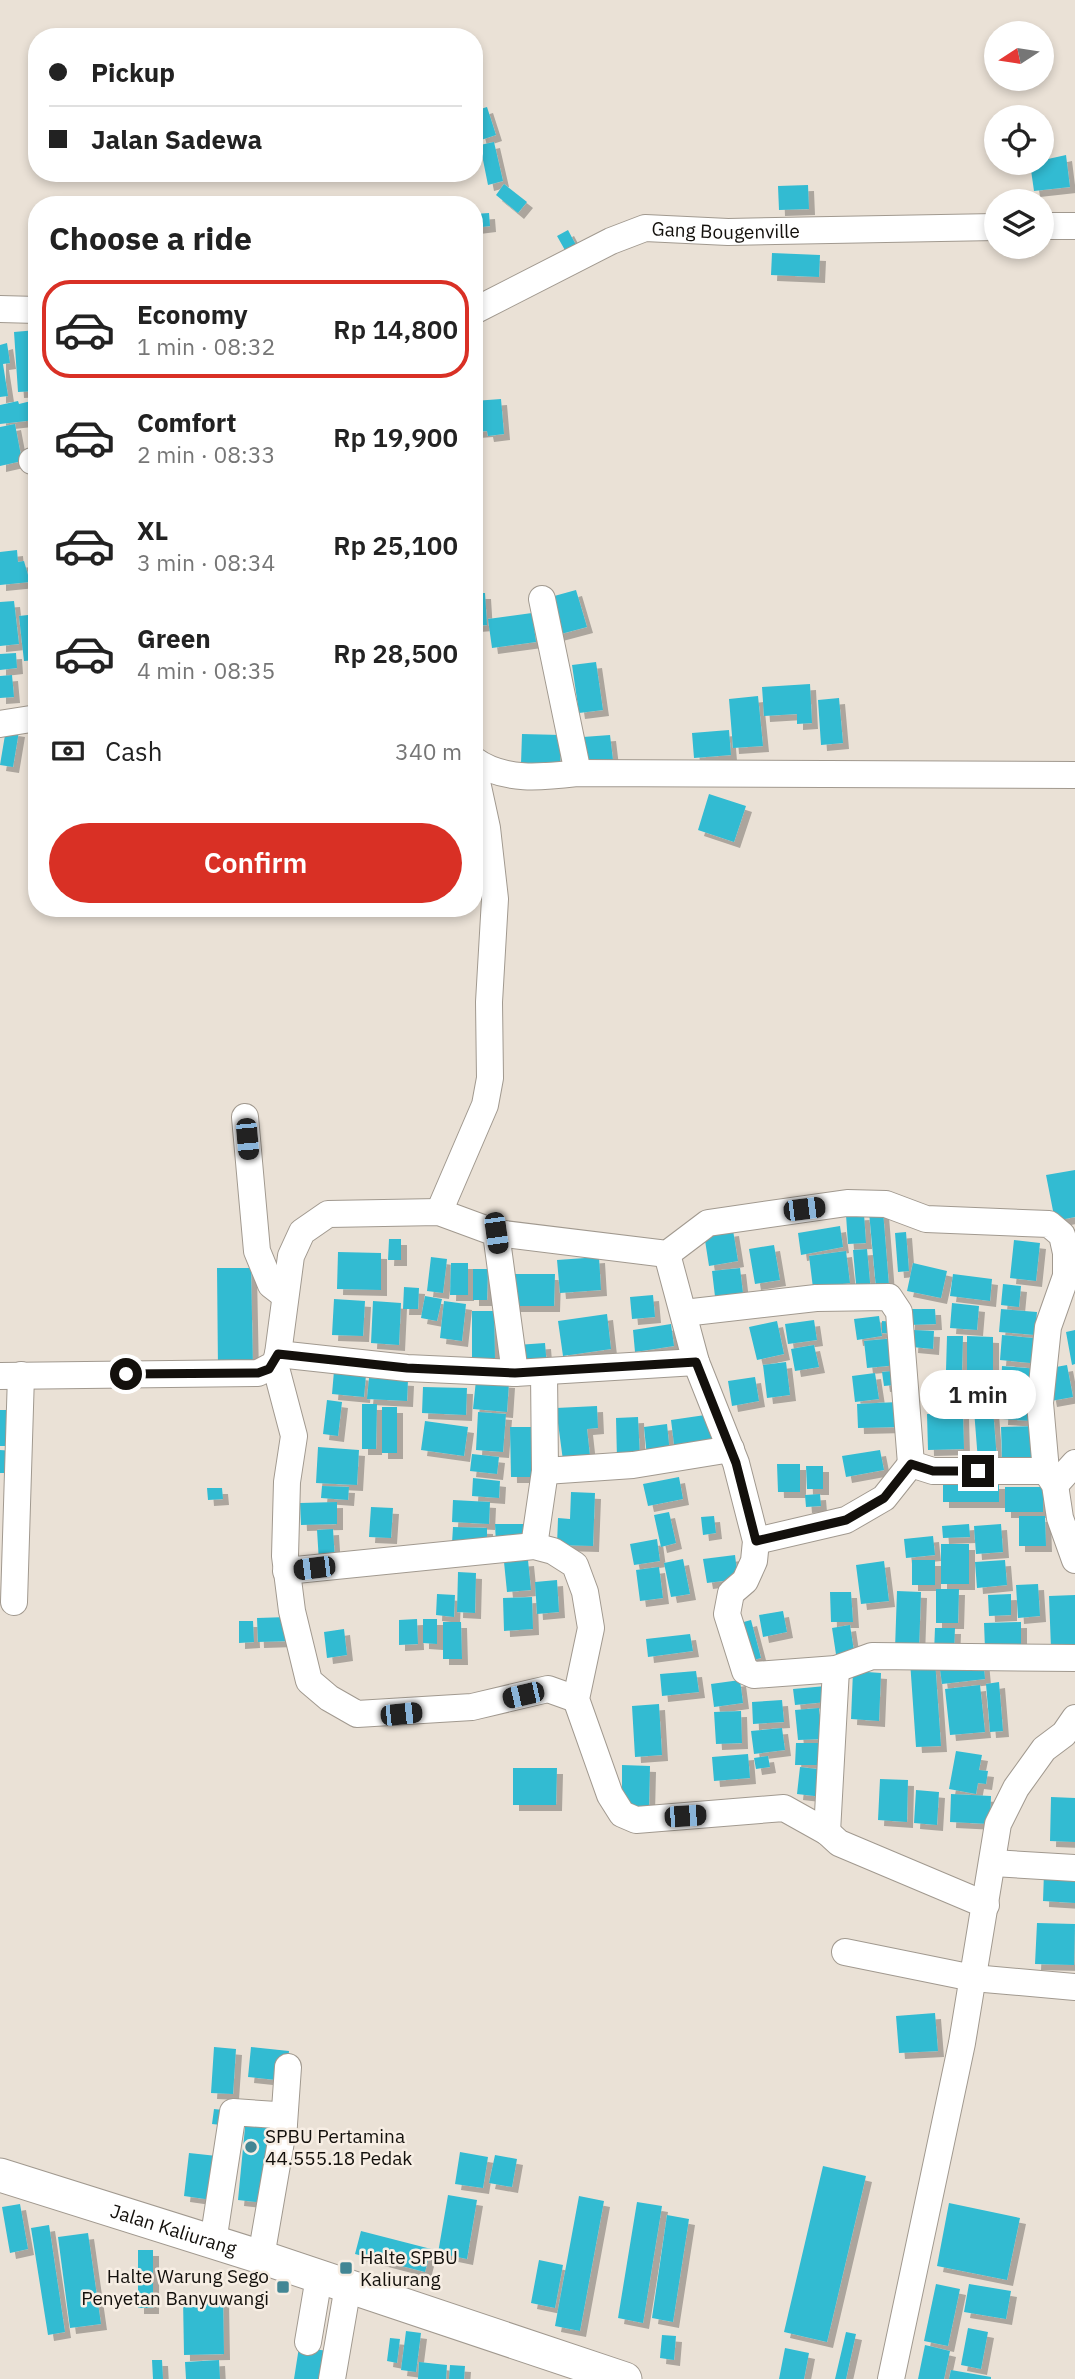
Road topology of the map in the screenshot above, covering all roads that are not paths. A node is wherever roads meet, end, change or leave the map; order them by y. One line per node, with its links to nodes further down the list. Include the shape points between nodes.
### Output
1 (1054, 226): 2 (street)
2 (1075, 226)
3 (984, 227): 4 (street, Gang Bougenville, via 728,232 645,228)
4 (483, 306)
5 (0, 309): 6 (street)
6 (28, 310)
7 (542, 599): 11 (street)
8 (28, 719): 9 (street)
9 (0, 724)
10 (483, 765): 11 (street, via 498,773 538,777)
11 (578, 773): 12 (street)
12 (1075, 775)
13 (483, 810): 15 (street, via 495,899 490,1078 485,1105)
14 (245, 1116): 19 (street, via 257,1251 271,1285)
15 (439, 1212): 16 (street); 19 (street, via 328,1214 302,1232 291,1256)
16 (496, 1233): 17 (street); 24 (street)
17 (667, 1254): 18 (street, via 708,1223 847,1203 886,1204 926,1219 1049,1224 1062,1235); 20 (street)
18 (1070, 1275): 30 (street, via 1048,1327 1042,1371 1040,1403)
19 (284, 1295): 21 (street)
20 (684, 1313): 22 (street); 28 (street, via 816,1298 889,1297 899,1312)
21 (276, 1359): 24 (street); 25 (street, via 258,1373); 35 (street, via 294,1436)
22 (696, 1362): 23 (street); 26 (street)
23 (544, 1372): 24 (street); 29 (street)
24 (515, 1373)
25 (11, 1375): 36 (street)
26 (731, 1449): 29 (street, via 633,1465); 32 (street)
27 (1075, 1463): 30 (street)
28 (911, 1464): 30 (street, via 933,1471); 32 (street, via 884,1498 846,1520)
29 (545, 1471): 33 (street)
30 (1051, 1478): 31 (street)
31 (1068, 1518): 34 (street)
32 (756, 1541): 38 (street, via 754,1561 745,1581 732,1593 727,1614 745,1671 754,1675)
33 (534, 1546): 35 (street); 39 (street, via 553,1550 575,1565 585,1592 591,1628)
34 (1075, 1560)
35 (286, 1571): 39 (street, via 309,1681 357,1714 472,1707 548,1689)
36 (14, 1602)
37 (1075, 1658): 38 (street, via 872,1656)
38 (836, 1669): 41 (street)
39 (576, 1699): 41 (street, via 610,1795 622,1814 636,1820 784,1808)
40 (1071, 1728): 42 (street, via 1044,1749 1016,1788 998,1824)
41 (827, 1832): 44 (street, via 839,1843)
42 (993, 1863): 43 (street); 44 (street)
43 (1075, 1868)
44 (986, 1905): 46 (street)
45 (845, 1952): 46 (street)
46 (973, 1978): 47 (street); 58 (street)
47 (1075, 1986)
48 (288, 2067): 49 (street)
49 (284, 2124): 51 (street, via 276,2115 233,2112); 52 (street)
50 (0, 2175): 51 (main road, Jalan Kaliurang)
51 (213, 2242): 52 (main road, Jalan Kaliurang)
52 (261, 2257): 53 (main road, Jalan Kaliurang)
53 (334, 2282): 54 (street); 55 (main road, Jalan Kaliurang); 56 (street)
54 (308, 2342)
55 (566, 2369): 57 (main road, Jalan Kaliurang)
56 (332, 2379)
57 (625, 2379)
58 (891, 2379)

